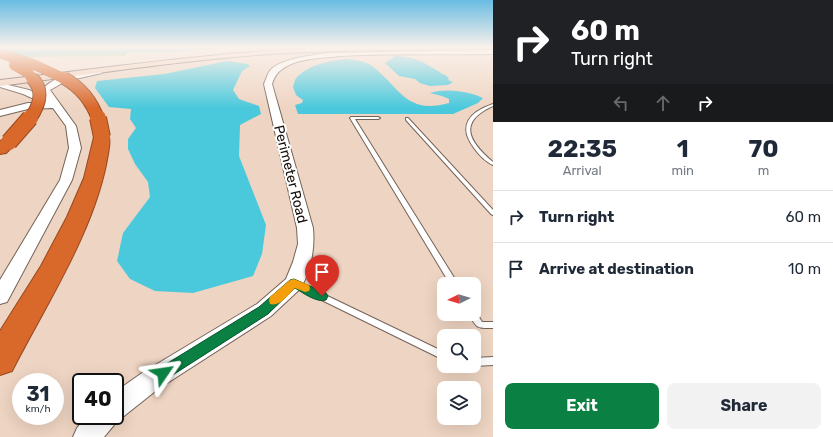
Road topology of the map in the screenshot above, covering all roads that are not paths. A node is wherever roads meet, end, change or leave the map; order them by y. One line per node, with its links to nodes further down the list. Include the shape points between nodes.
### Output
1 (19, 67): 13 (highway, bridge, via 36,80 40,91 39,101 25,126)
2 (38, 67): 22 (highway, bridge, via 76,86 91,102 102,137 101,153 84,204 56,263)
3 (94, 67): 7 (main road)
4 (128, 67): 6 (main road)
5 (280, 67): 17 (street, Perimeter Road, via 273,71 268,84 305,228 306,244)
6 (100, 71): 7 (main road); 9 (street, via 49,86 47,94)
7 (1, 81): 9 (street)
8 (493, 105): 14 (lane, via 476,113 468,126 469,136 476,148)
9 (55, 106): 10 (street, via 28,106); 18 (street, via 71,126 75,148 66,180)
10 (0, 113)
11 (378, 118): 16 (lane, via 352,118)
12 (407, 119): 15 (lane)
13 (4, 146)
14 (493, 164)
15 (493, 213)
16 (450, 277)
17 (294, 283): 21 (lane); 25 (street, Perimeter Road, via 264,310 150,381)
18 (0, 297)
19 (477, 321): 20 (lane, via 480,325)
20 (493, 325)
21 (437, 353)
22 (0, 360)
23 (481, 362): 24 (lane)
24 (493, 362)
25 (124, 401)
26 (97, 425): 27 (street)
27 (86, 437)

